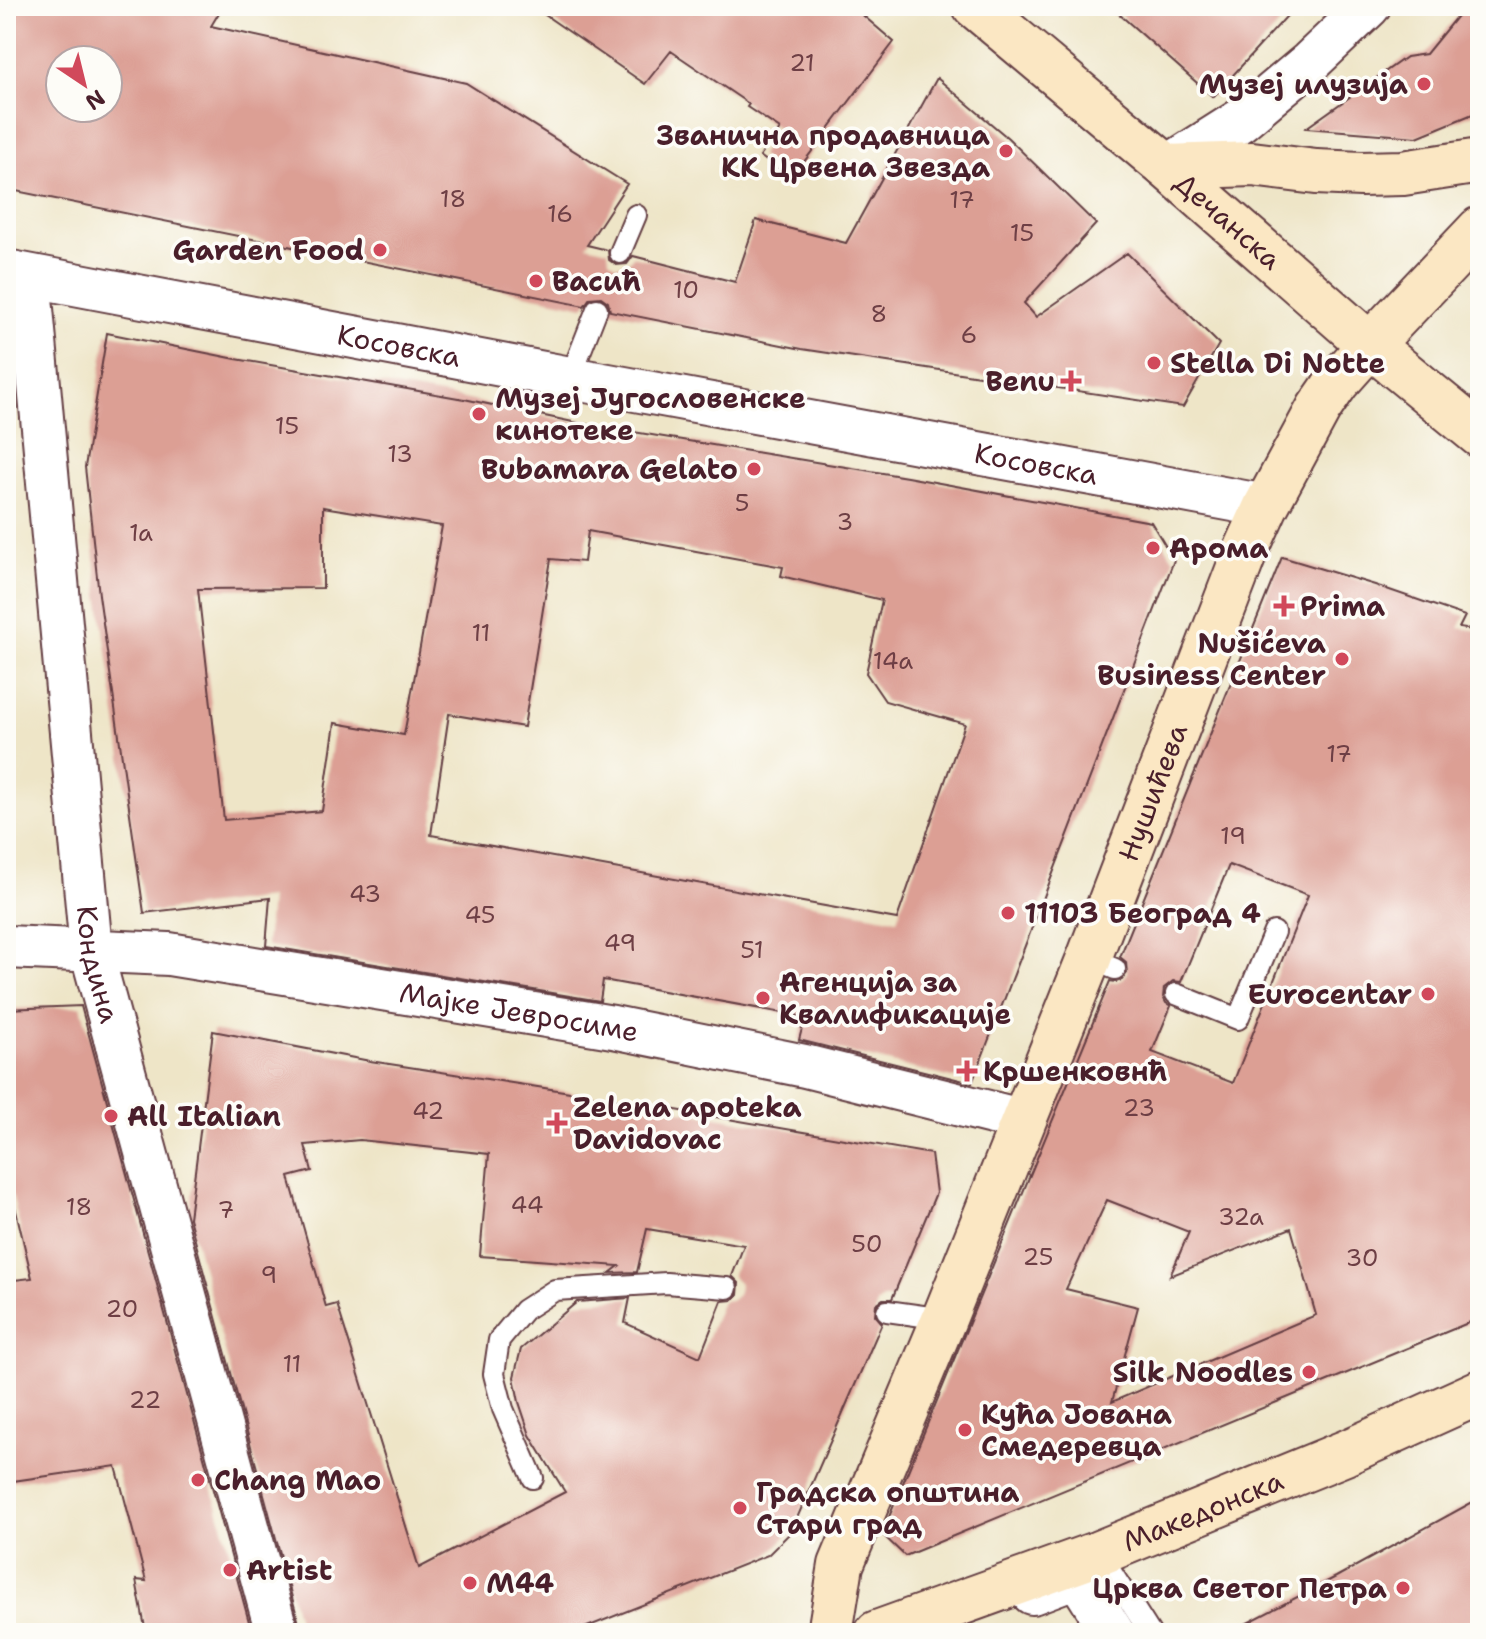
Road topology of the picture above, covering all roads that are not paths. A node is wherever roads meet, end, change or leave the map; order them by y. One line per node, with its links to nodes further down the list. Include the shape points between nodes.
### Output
1 (975, 6): 4 (street, Дечанска)
2 (1369, 6): 4 (street, via 1241,120)
3 (1480, 161): 4 (street, via 1361,174 1252,164)
4 (1167, 167): 10 (street, Дечанска)
5 (636, 215): 7 (lane)
6 (1480, 229): 10 (street, Нушићева)
7 (620, 253)
8 (18, 273): 11 (street, Косовска); 16 (street, Кондина)
9 (597, 309): 11 (lane)
10 (1370, 345): 12 (street, Дечанска); 13 (street, Нушићева, via 1319,408)
11 (570, 378): 13 (street, Косовска)
12 (1480, 435)
13 (1266, 506): 18 (street, Нушићева, via 1243,557 1102,964)
14 (1274, 932): 17 (lane, via 1238,1019)
15 (6, 947): 16 (street, Мајке Јевросиме)
16 (91, 950): 18 (street, Мајке Јевросиме, via 169,954 613,1027 805,1066); 25 (street, Кондина)
17 (1176, 994)
18 (1024, 1121): 21 (street, Нушићева)
19 (727, 1288): 23 (lane, via 666,1283 555,1290 524,1310 499,1340 494,1374)
20 (887, 1311): 21 (lane)
21 (944, 1319): 26 (street, Нушићева, via 841,1565)
22 (1480, 1392): 24 (street, Македонска)
23 (533, 1478)
24 (1091, 1556): 27 (street, Македонска); 30 (lane); 31 (lane)
25 (277, 1633)
26 (830, 1633)
27 (877, 1633)
28 (919, 1633): 29 (street, via 1077,1576)
29 (1113, 1633)
30 (1130, 1633)
31 (1150, 1633)

